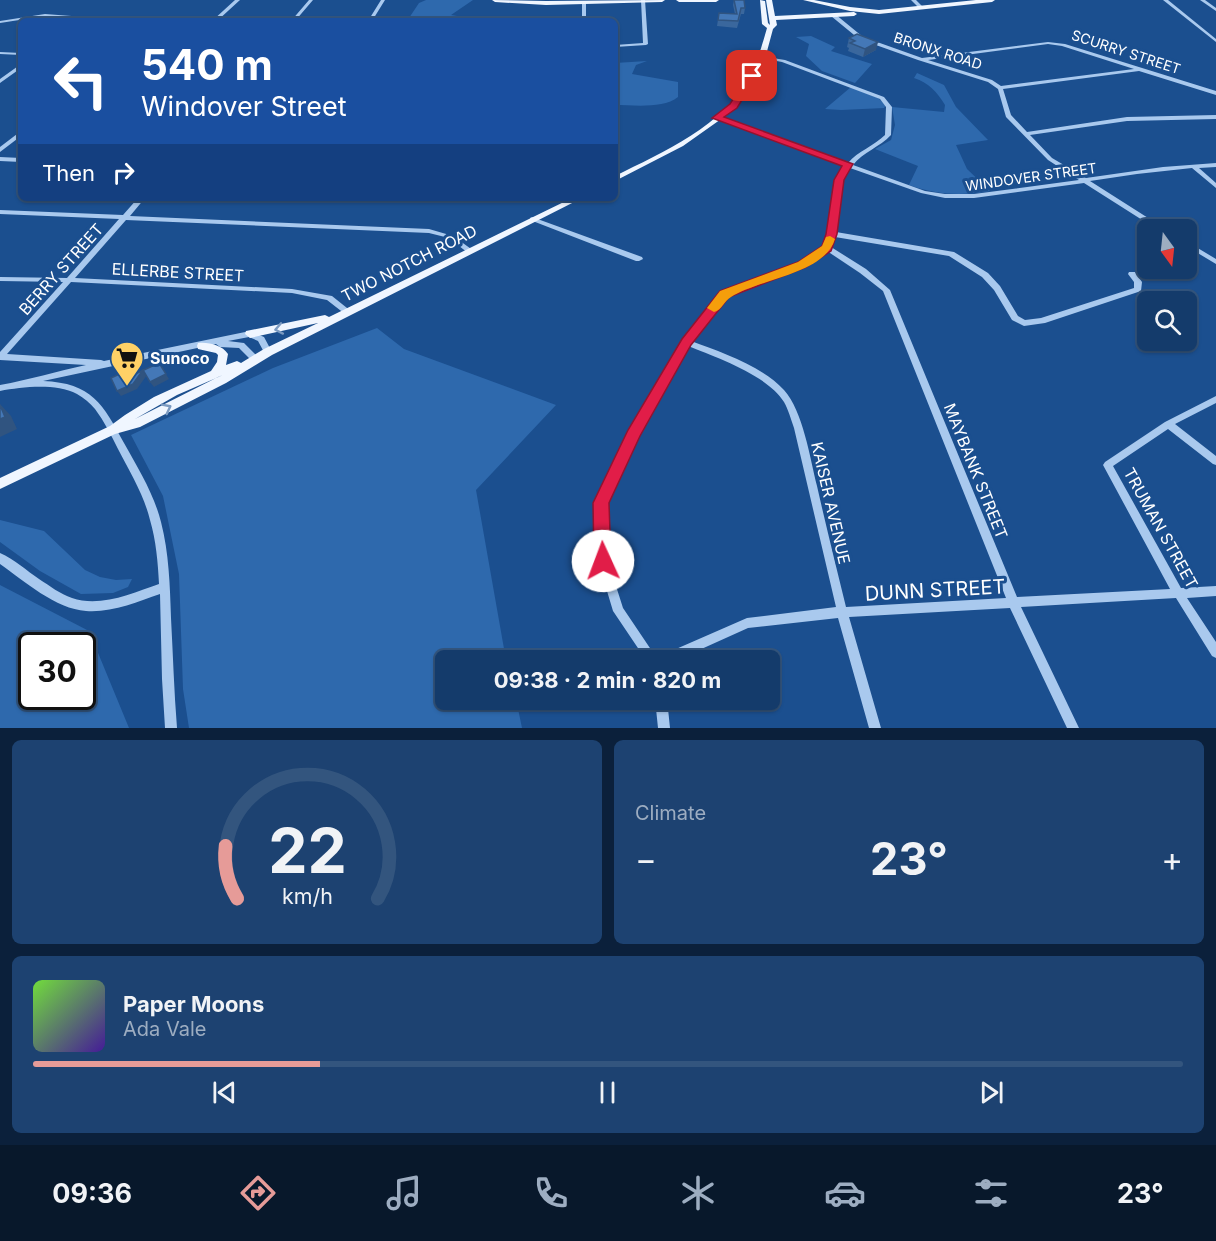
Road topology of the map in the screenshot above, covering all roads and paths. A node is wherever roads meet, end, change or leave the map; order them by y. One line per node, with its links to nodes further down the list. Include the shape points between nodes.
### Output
1 (238, 0): 25 (street)
2 (311, 0): 26 (street)
3 (383, 0): 27 (street)
4 (495, 0): 17 (main road)
5 (643, 0): 6 (main road); 16 (main road); 33 (street, via 646,44)
6 (662, 0)
7 (679, 0): 8 (main road)
8 (716, 0)
9 (764, 0): 31 (main road); 31 (main road, via 765,24)
10 (806, 0): 19 (main road)
11 (819, 0): 19 (main road)
12 (913, 0): 18 (street)
13 (991, 0): 18 (main road)
14 (1165, 0): 32 (street)
15 (1202, 0): 20 (street)
16 (605, 1): 17 (main road)
17 (584, 2): 28 (street)
18 (921, 7): 19 (main road); 21 (main road)
19 (852, 8): 21 (main road); 22 (main road)
20 (1216, 10)
21 (890, 11): 22 (main road)
22 (833, 15): 31 (main road); 37 (street, BRONX ROAD, via 861,38)
23 (26, 18): 24 (street, via 45,15)
24 (84, 18)
25 (217, 18)
26 (296, 18)
27 (372, 18)
28 (584, 18)
29 (18, 19): 30 (street)
30 (0, 22)
31 (773, 24): 36 (main road)
32 (1216, 41)
33 (618, 46)
34 (0, 53): 35 (street)
35 (18, 54)
36 (763, 57): 44 (main road, via 733,106); 50 (street, via 857,87 887,102 888,135)
37 (920, 59): 39 (street, SCURRY STREET, via 1048,43); 41 (street, BRONX ROAD, via 990,81)
38 (18, 68): 40 (street)
39 (1139, 70): 41 (street); 42 (street, SCURRY STREET)
40 (0, 81)
41 (1000, 88): 46 (street, via 1008,117)
42 (1216, 93)
43 (1216, 117): 46 (street, via 1127,119)
44 (717, 118): 50 (street, WINDOVER STREET); 53 (main road, via 680,146)
45 (18, 135): 47 (street)
46 (1025, 135): 54 (street, via 1050,159)
47 (0, 150)
48 (0, 159): 49 (street)
49 (18, 160)
50 (848, 164): 54 (street, WINDOVER STREET, via 950,198); 62 (street, via 839,180)
51 (1216, 165): 52 (street, WINDOVER STREET)
52 (1192, 166): 54 (street, WINDOVER STREET); 55 (street)
53 (618, 177)
54 (1086, 182): 61 (street)
55 (1216, 186)
56 (139, 201): 59 (street, BERRY STREET)
57 (571, 201): 60 (main road, TWO NOTCH ROAD)
58 (0, 212): 59 (street)
59 (126, 216): 65 (street, via 439,232); 70 (street, BERRY STREET)
60 (532, 219): 65 (main road, TWO NOTCH ROAD); 66 (street)
61 (1146, 219)
62 (832, 234): 63 (street); 68 (street, via 951,254 985,275 1015,318 1024,323 1042,321 1138,289)
63 (827, 248): 73 (street, via 802,264 725,294); 91 (street, MAYBANK STREET, via 885,290)
64 (1197, 250): 67 (street)
65 (470, 251): 71 (main road, TWO NOTCH ROAD)
66 (639, 259)
67 (1216, 262)
68 (1132, 274)
69 (0, 279): 70 (street, ELLERBE STREET)
70 (70, 280): 71 (street, ELLERBE STREET, via 302,292 329,298); 76 (street, BERRY STREET)
71 (348, 312): 72 (main road, one-way to 72); 75 (main road, TWO NOTCH ROAD)
72 (250, 334): 74 (street); 75 (street, via 261,339)
73 (686, 342): 92 (street, KAISER AVENUE, via 734,360 787,400 798,428); 93 (street, via 633,434 601,503 603,561 618,611)
74 (202, 345): 77 (street, via 238,344); 78 (street); 79 (main road, via 223,354)
75 (268, 352): 77 (main road, TWO NOTCH ROAD)
76 (0, 357): 78 (street)
77 (255, 359): 79 (main road, TWO NOTCH ROAD); 84 (main road, TWO NOTCH ROAD, one-way to 77, via 136,424)
78 (113, 363): 80 (street, via 49,375)
79 (214, 374): 84 (main road, TWO NOTCH ROAD, via 131,415)
80 (24, 384): 81 (street); 84 (street, via 61,386 89,396 100,406)
81 (0, 388)
82 (1216, 399): 83 (street, TRUMAN STREET)
83 (1168, 424): 85 (street); 90 (street, TRUMAN STREET, via 1108,465)
84 (112, 430): 86 (main road, TWO NOTCH ROAD); 88 (street, via 143,488 158,529)
85 (1216, 461)
86 (0, 484)
87 (0, 558): 88 (street, via 78,605 109,603)
88 (164, 586): 97 (street)
89 (1216, 591): 90 (street, DUNN STREET)
90 (1179, 594): 91 (street, DUNN STREET); 95 (street, TRUMAN STREET)
91 (1014, 604): 92 (street, DUNN STREET); 100 (street, MAYBANK STREET)
92 (842, 612): 94 (street, DUNN STREET, via 747,623); 99 (street, KAISER AVENUE)
93 (647, 650)
94 (686, 650)
95 (1216, 652)
96 (662, 710): 98 (street)
97 (171, 728)
98 (664, 728)
99 (875, 728)
100 (1073, 728)

